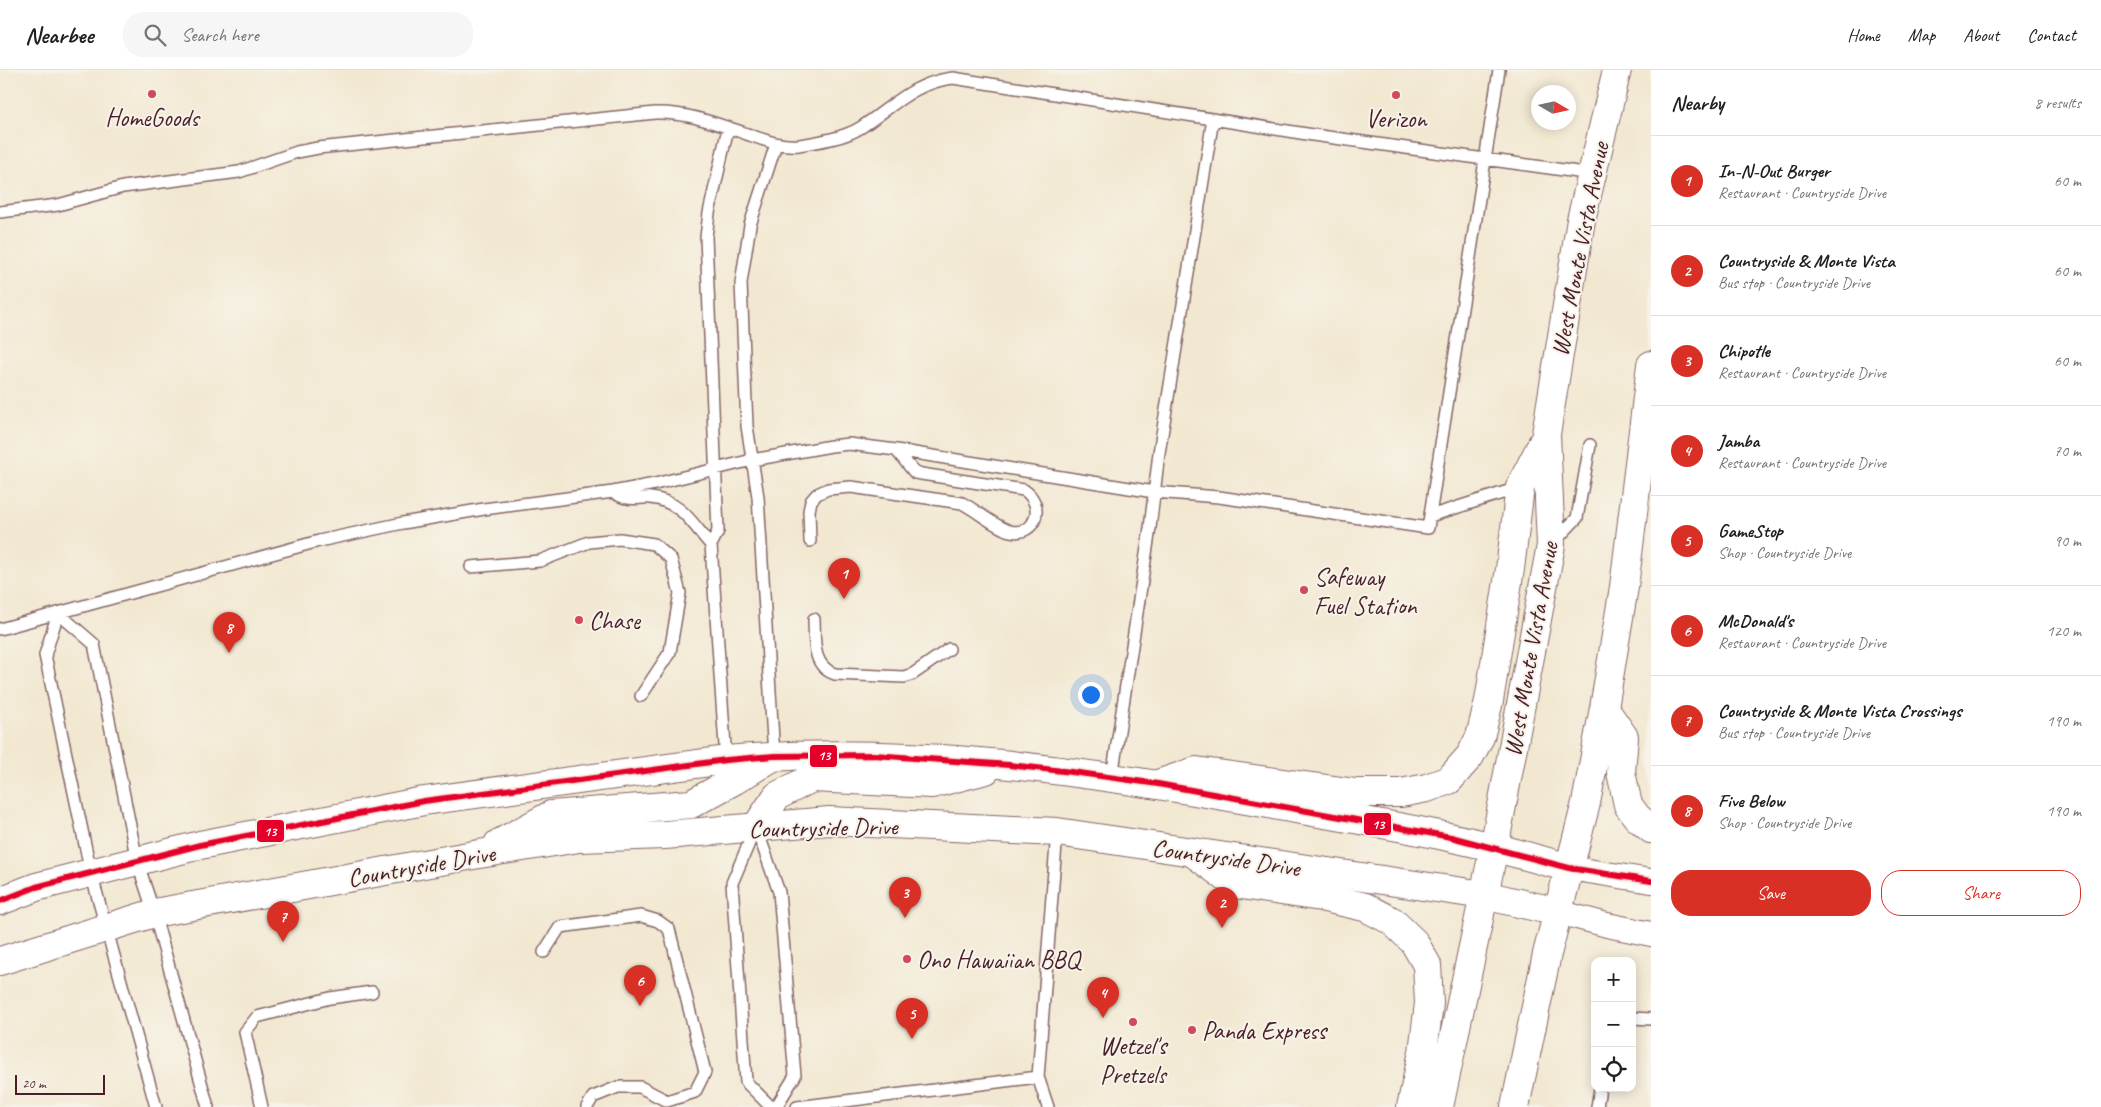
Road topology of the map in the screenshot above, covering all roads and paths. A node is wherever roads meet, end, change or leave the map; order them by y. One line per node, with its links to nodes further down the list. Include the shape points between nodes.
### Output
1 (1499, 70): 6 (lane)
2 (1617, 70): 7 (street, West Monte Vista Avenue)
3 (1214, 118): 5 (lane, via 952,78 915,89 849,133 800,145); 6 (lane); 17 (lane)
4 (728, 128): 5 (lane); 8 (lane, via 701,118 655,113 318,148 239,172 123,187 58,205); 14 (lane, via 706,237)
5 (776, 144): 13 (lane, via 750,225 742,283 747,426)
6 (1485, 159): 7 (lane); 18 (lane)
7 (1592, 174): 10 (street, West Monte Vista Avenue, via 1573,264)
8 (0, 212)
9 (1650, 379): 28 (street, via 1624,588)
10 (1546, 434): 15 (street); 21 (street, West Monte Vista Avenue)
11 (1590, 444): 21 (lane, via 1577,518)
12 (896, 450): 13 (lane, via 840,444); 17 (lane); 19 (lane, via 915,473 1024,490 1036,506 1034,520 1025,530 1012,532 962,503 859,487 835,487 822,491 811,501)
13 (752, 460): 14 (lane); 29 (lane, via 758,497)
14 (715, 469): 16 (lane); 20 (lane, via 718,531)
15 (1520, 488): 18 (lane); 33 (street, via 1489,701 1480,737 1470,756 1449,780 1427,788 1378,794 1196,771)
16 (613, 492): 20 (lane, via 627,498 655,498 678,508); 23 (lane, via 484,509 319,541)
17 (1154, 492): 18 (lane, via 1204,494 1428,528); 32 (lane)
18 (1430, 516)
19 (810, 541)
20 (711, 545): 30 (lane)
21 (1551, 545): 37 (street, West Monte Vista Avenue)
22 (471, 567): 27 (lane, via 540,561 589,542 620,539 654,544 671,559 680,593 670,652)
23 (58, 613): 25 (lane); 40 (lane, via 94,644); 42 (lane, via 45,655)
24 (814, 618): 26 (lane, via 818,662 835,674 904,677)
25 (0, 629)
26 (949, 649)
27 (641, 696)
28 (1604, 708): 35 (street, via 1624,737 1621,772 1628,805); 41 (street, via 1586,803)
29 (774, 756): 30 (street); 31 (street, via 874,755); 39 (street, via 691,804 551,815)
30 (726, 760): 40 (street, via 424,800 200,845)
31 (1009, 764): 32 (street); 34 (street, via 932,784 812,778 777,796)
32 (1112, 777): 33 (street)
33 (1158, 784): 37 (street, via 1451,837)
34 (756, 827): 36 (street, Countryside Drive, via 829,821); 39 (street, Countryside Drive, via 579,838); 62 (lane, via 732,883 746,1082); 63 (lane, via 780,892 795,1076)
35 (1651, 829)
36 (1057, 832): 38 (street, Countryside Drive); 55 (lane)
37 (1494, 848): 41 (street); 44 (street, West Monte Vista Avenue)
38 (1192, 852): 44 (street, Countryside Drive); 66 (street, via 1235,884 1366,907 1392,921 1414,942 1427,965 1429,1004)
39 (480, 854): 47 (street, Countryside Drive)
40 (137, 861): 42 (street); 47 (lane)
41 (1569, 868): 43 (street); 46 (street)
42 (91, 873): 45 (street); 48 (lane)
43 (1651, 881)
44 (1484, 895): 46 (street, Countryside Drive); 67 (street, West Monte Vista Avenue)
45 (0, 901)
46 (1558, 912): 49 (street, Countryside Drive); 68 (street)
47 (154, 913): 48 (street, Countryside Drive); 59 (lane)
48 (107, 927): 51 (street, Countryside Drive); 58 (lane)
49 (1651, 934)
50 (544, 952): 57 (lane, via 560,927 641,916 658,921 669,929 705,1072 695,1092)
51 (0, 961)
52 (372, 992): 60 (lane, via 330,998 257,1016 245,1032)
53 (1636, 1018): 54 (lane)
54 (1651, 1020)
55 (1038, 1076): 64 (lane); 65 (lane)
56 (1599, 1092): 69 (lane)
57 (663, 1104): 61 (lane, via 640,1087 618,1087 593,1097)
58 (156, 1107)
59 (208, 1107)
60 (262, 1107)
61 (587, 1107)
62 (772, 1107)
63 (776, 1107)
64 (797, 1107)
65 (1048, 1107)
66 (1411, 1107)
67 (1439, 1107)
68 (1515, 1107)
69 (1597, 1107)

